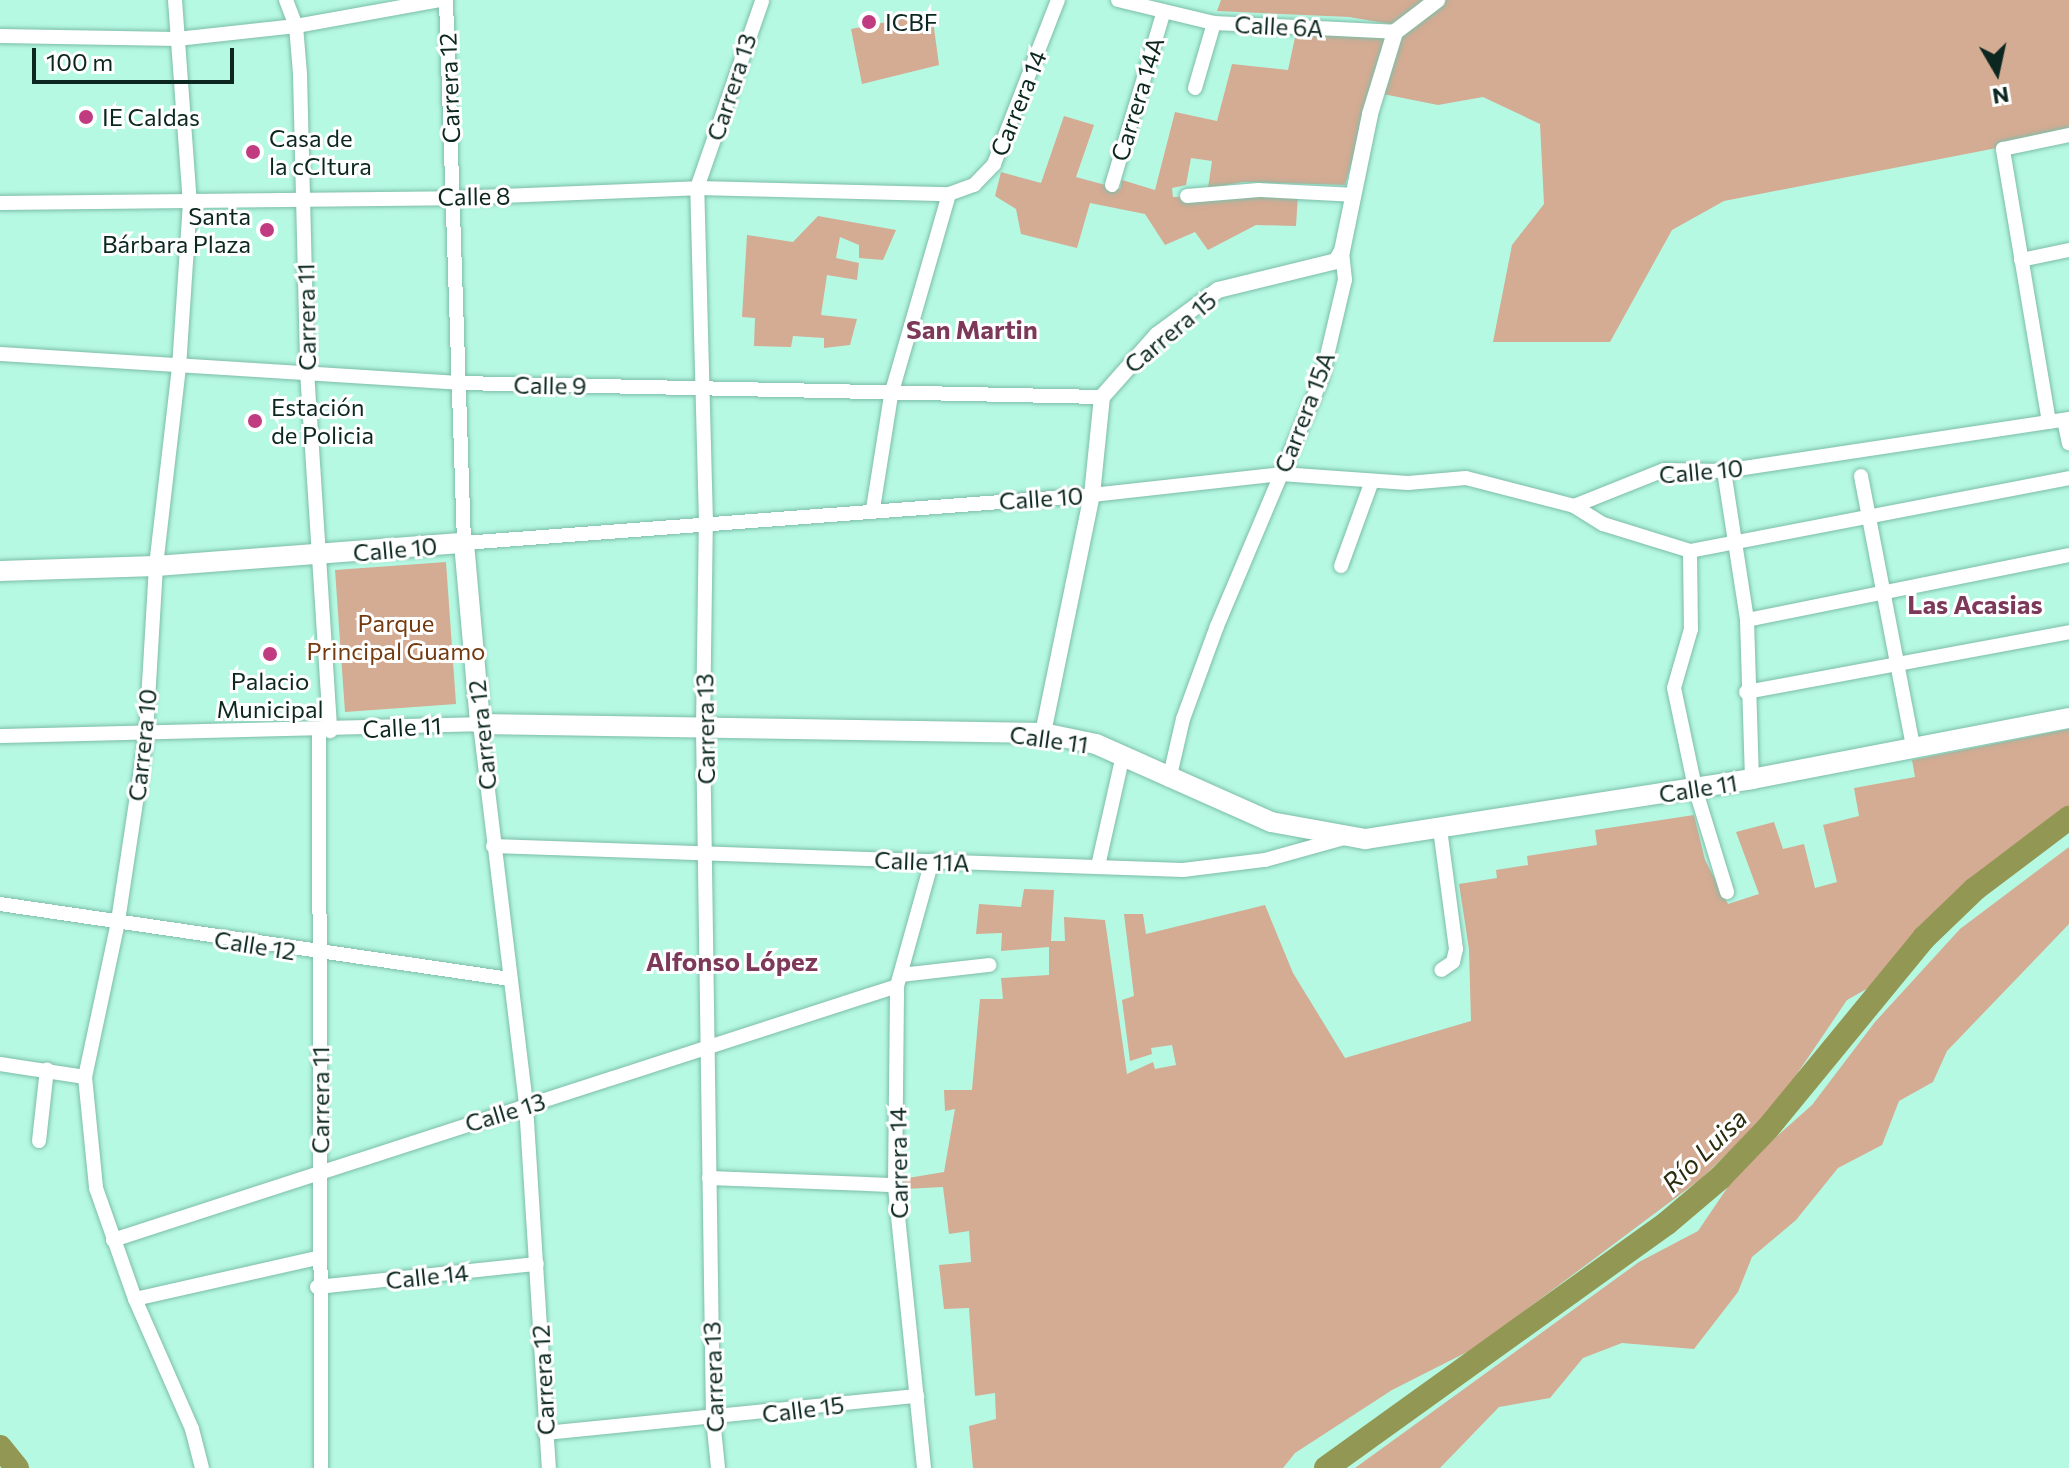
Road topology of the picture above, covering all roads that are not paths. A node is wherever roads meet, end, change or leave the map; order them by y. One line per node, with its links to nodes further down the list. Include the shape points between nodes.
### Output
1 (175, 0): 13 (street, Carrera 10)
2 (286, 0): 10 (street, Carrera 11)
3 (443, 0): 10 (street); 22 (street, Carrera 12)
4 (765, 0): 17 (street, Carrera 13)
5 (1058, 0): 18 (street, Carrera 14, via 994,164 974,185)
6 (1118, 0): 8 (street, Calle 6A)
7 (1437, 0): 11 (street)
8 (1163, 14): 9 (street, Calle 6A); 16 (street, Carrera 14A)
9 (1214, 23): 11 (street, Calle 6A); 14 (street)
10 (296, 26): 13 (street); 20 (street, Carrera 11)
11 (1395, 32): 19 (street, Carrera 15A, via 1370,114)
12 (0, 36): 13 (street)
13 (177, 39): 23 (street, Carrera 10)
14 (1195, 88)
15 (2069, 135): 27 (street, via 2003,149)
16 (1112, 185)
17 (697, 188): 18 (street, Calle 8); 22 (street, Calle 8); 32 (street, Carrera 13)
18 (949, 194): 33 (street)
19 (1354, 195): 21 (street, via 1259,190); 26 (street, Carrera 15A)
20 (304, 196): 22 (street, Calle 8); 23 (street, Calle 8); 30 (street, Carrera 11)
21 (1187, 196)
22 (452, 198): 31 (street, Carrera 12)
23 (190, 202): 24 (street, Calle 8); 29 (street, Carrera 10)
24 (0, 203)
25 (2069, 250): 27 (street)
26 (1342, 251): 34 (street, Carrera 15, via 1328,265 1218,290 1157,335); 38 (street, Carrera 15A, via 1345,280 1322,377)
27 (2021, 260): 35 (street)
28 (0, 354): 29 (street, Calle 9)
29 (179, 367): 30 (street, Calle 9); 52 (street, Carrera 10)
30 (307, 371): 31 (street, Calle 9); 51 (street, Carrera 11)
31 (460, 383): 32 (street, Calle 9); 47 (street, Carrera 12)
32 (700, 388): 33 (street, Calle 9); 46 (street, Carrera 13)
33 (891, 395): 34 (street, Calle 9); 44 (street)
34 (1102, 397): 42 (street)
35 (2061, 421): 36 (street); 37 (street, Calle 10)
36 (2069, 443)
37 (1724, 471): 43 (street, Calle 10, via 1664,470); 48 (street)
38 (1281, 474): 41 (street, Calle 10); 42 (street, Calle 10); 70 (street, Carrera 15A, via 1207,653)
39 (1861, 476): 45 (street)
40 (2069, 478): 45 (street)
41 (1372, 481): 43 (street, Calle 10, via 1466,478); 53 (street)
42 (1092, 495): 44 (street, Calle 10); 64 (street)
43 (1574, 506): 49 (street, via 1603,524)
44 (873, 509): 46 (street, Calle 10)
45 (1868, 516): 48 (street); 55 (street)
46 (706, 523): 47 (street, Calle 10); 62 (street, Carrera 13)
47 (464, 543): 51 (main road, Calle 10); 61 (main road, Carrera 12)
48 (1734, 544): 49 (street); 56 (street)
49 (1690, 551): 71 (street, via 1691,629 1674,688)
50 (2069, 555): 55 (street)
51 (318, 556): 52 (main road, Calle 10); 63 (street, Carrera 11)
52 (156, 566): 54 (main road, Calle 10); 66 (street, Carrera 10)
53 (1341, 566)
54 (0, 571)
55 (1883, 592): 56 (street); 58 (street)
56 (1747, 620): 59 (street)
57 (2069, 632): 58 (street)
58 (1898, 665): 59 (street); 67 (street)
59 (1746, 692): 69 (street)
60 (2069, 718): 67 (main road, Calle 11)
61 (480, 724): 62 (main road, Calle 11); 63 (street, Calle 11); 74 (street, Carrera 12)
62 (703, 727): 64 (main road, Calle 11); 75 (street, Carrera 13)
63 (324, 731): 66 (street, Calle 11); 81 (street, Carrera 11)
64 (1043, 733): 68 (main road, Calle 11)
65 (0, 736): 66 (street, Calle 11)
66 (146, 736): 80 (street, Carrera 10)
67 (1914, 750): 69 (main road, Calle 11)
68 (1123, 755): 70 (main road, Calle 11); 77 (street)
69 (1752, 779): 71 (main road, Calle 11)
70 (1169, 780): 73 (main road, Calle 11, via 1271,822)
71 (1695, 788): 72 (main road, Calle 11); 78 (street)
72 (1440, 829): 73 (main road, Calle 11, via 1386,839); 83 (street, via 1456,949 1453,962)
73 (1347, 837): 77 (street, Calle 11A, via 1223,867)
74 (493, 846): 75 (street, Calle 11A); 84 (street, Carrera 12)
75 (707, 852): 76 (street, Calle 11A); 86 (street, Carrera 13)
76 (932, 861): 77 (street, Calle 11A); 85 (street, Carrera 14)
77 (1098, 866)
78 (1727, 892)
79 (0, 904): 80 (street, Calle 12)
80 (118, 922): 81 (street, Calle 12); 89 (street, Carrera 10)
81 (321, 955): 84 (street, Calle 12); 92 (street, Carrera 11)
82 (989, 965): 85 (street, Calle 13)
83 (1441, 970)
84 (510, 979): 90 (street, Carrera 12)
85 (899, 980): 86 (street, Calle 13); 94 (street, Carrera 14)
86 (710, 1049): 90 (street, Calle 13); 93 (street, Carrera 13)
87 (0, 1064): 88 (street)
88 (47, 1069): 89 (street); 91 (street)
89 (85, 1077): 95 (street, Carrera 10, via 96,1188)
90 (526, 1105): 92 (street, Calle 13); 97 (street, Carrera 12)
91 (39, 1141)
92 (320, 1170): 95 (street, Calle 13); 96 (street, Carrera 11)
93 (709, 1178): 94 (street); 101 (street, Carrera 13)
94 (895, 1185): 100 (street, Carrera 14)
95 (113, 1240): 99 (street, Carrera 10)
96 (317, 1258): 98 (street, Carrera 11); 99 (street)
97 (537, 1264): 98 (street, Calle 14); 102 (street, Carrera 12)
98 (317, 1287): 104 (street, Carrera 11)
99 (135, 1299): 103 (street, Carrera 10, via 192,1429)
100 (917, 1396): 101 (street, Calle 15); 107 (street, Carrera 14)
101 (713, 1419): 102 (street, Calle 15); 106 (street, Carrera 13)
102 (545, 1433): 105 (street, Carrera 12)
103 (202, 1468)
104 (321, 1468)
105 (549, 1468)
106 (718, 1468)
107 (924, 1468)

